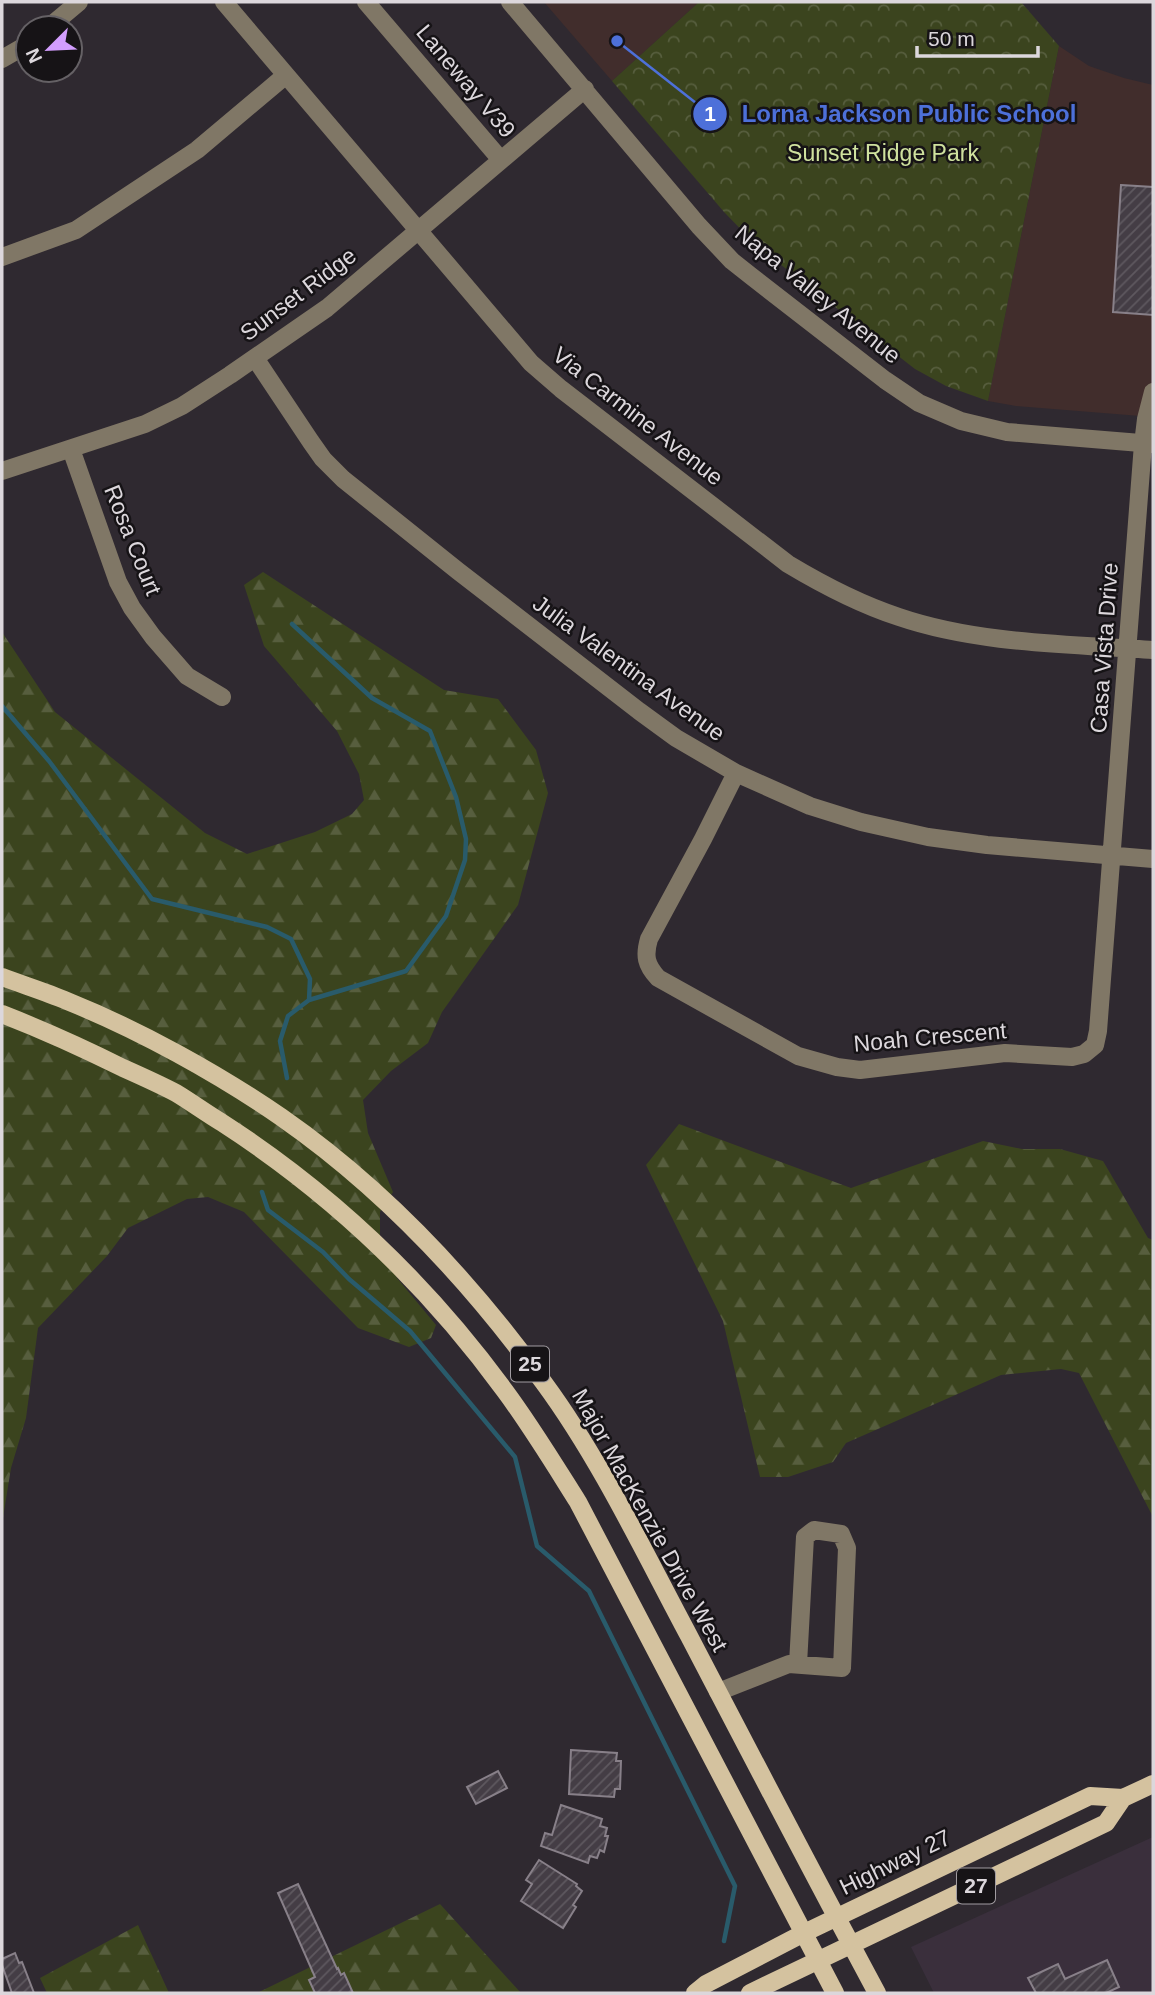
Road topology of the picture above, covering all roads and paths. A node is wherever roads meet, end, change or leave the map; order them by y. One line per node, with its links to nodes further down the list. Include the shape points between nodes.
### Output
1 (79, 2): 5 (street)
2 (223, 2): 6 (street, Via Carmine Avenue)
3 (366, 2): 8 (street, Laneway V39)
4 (510, 2): 7 (street, Napa Valley Avenue)
5 (65, 14)
6 (286, 75): 9 (street, Via Carmine Avenue); 10 (street, via 197,150 76,230)
7 (585, 89): 8 (street, Sunset Ridge); 13 (street, Napa Valley Avenue, via 732,261 902,393 984,428)
8 (501, 160): 9 (street, Sunset Ridge)
9 (419, 230): 11 (street, Sunset Ridge, via 327,308); 16 (street, Via Carmine Avenue, via 531,363 748,534 823,585 941,629)
10 (2, 257)
11 (255, 358): 14 (street, Sunset Ridge, via 162,416); 19 (street, Julia Valentina Avenue, via 323,459 343,479 639,711)
12 (1153, 393): 13 (street, Casa Vista Drive, via 1146,418)
13 (1148, 444): 16 (street, Casa Vista Drive)
14 (71, 449): 15 (street, Sunset Ridge); 18 (street, Rosa Court, via 118,582 132,608 187,676)
15 (2, 471)
16 (1128, 648): 17 (street, Via Carmine Avenue); 20 (street, Casa Vista Drive)
17 (1153, 650)
18 (222, 697)
19 (736, 773): 20 (street, Julia Valentina Avenue, via 810,806 928,838); 20 (street, Noah Crescent, via 649,939 650,969 781,1048 836,1068 860,1070 1005,1053 1084,1054 1095,1045 1098,1031)
20 (1113, 855): 21 (street, Julia Valentina Avenue)
21 (1153, 859)
22 (2, 977): 25 (main road, Major MacKenzie Drive West / 25, via 91,1012 225,1082 282,1118 341,1164 420,1236 471,1290 546,1385 636,1535)
23 (2, 1014): 29 (main road, 25, via 176,1093 255,1144 354,1222 463,1337 505,1391 578,1502)
24 (798, 1664): 24 (street, via 842,1668 847,1548 841,1535 814,1530 805,1537); 25 (street)
25 (718, 1692): 28 (main road, Major MacKenzie Drive West / 25)
26 (1153, 1784): 27 (main road, Highway 27 / 27)
27 (1123, 1798): 28 (main road, Highway 27 / 27, via 1090,1797); 30 (main road, Highway 27 / 27, via 1106,1823)
28 (837, 1917): 29 (main road, Highway 27 / 27); 30 (main road, Major MacKenzie Drive West / 25)
29 (804, 1933): 31 (main road, 25); 32 (main road, Highway 27 / 27)
30 (852, 1945): 31 (main road, Highway 27 / 27); 35 (main road, Major MacKenzie Drive West / 25)
31 (818, 1961): 33 (main road, Highway 27 / 27); 34 (main road, 25)
32 (695, 1993)
33 (750, 1993)
34 (835, 1993)
35 (877, 1993)

